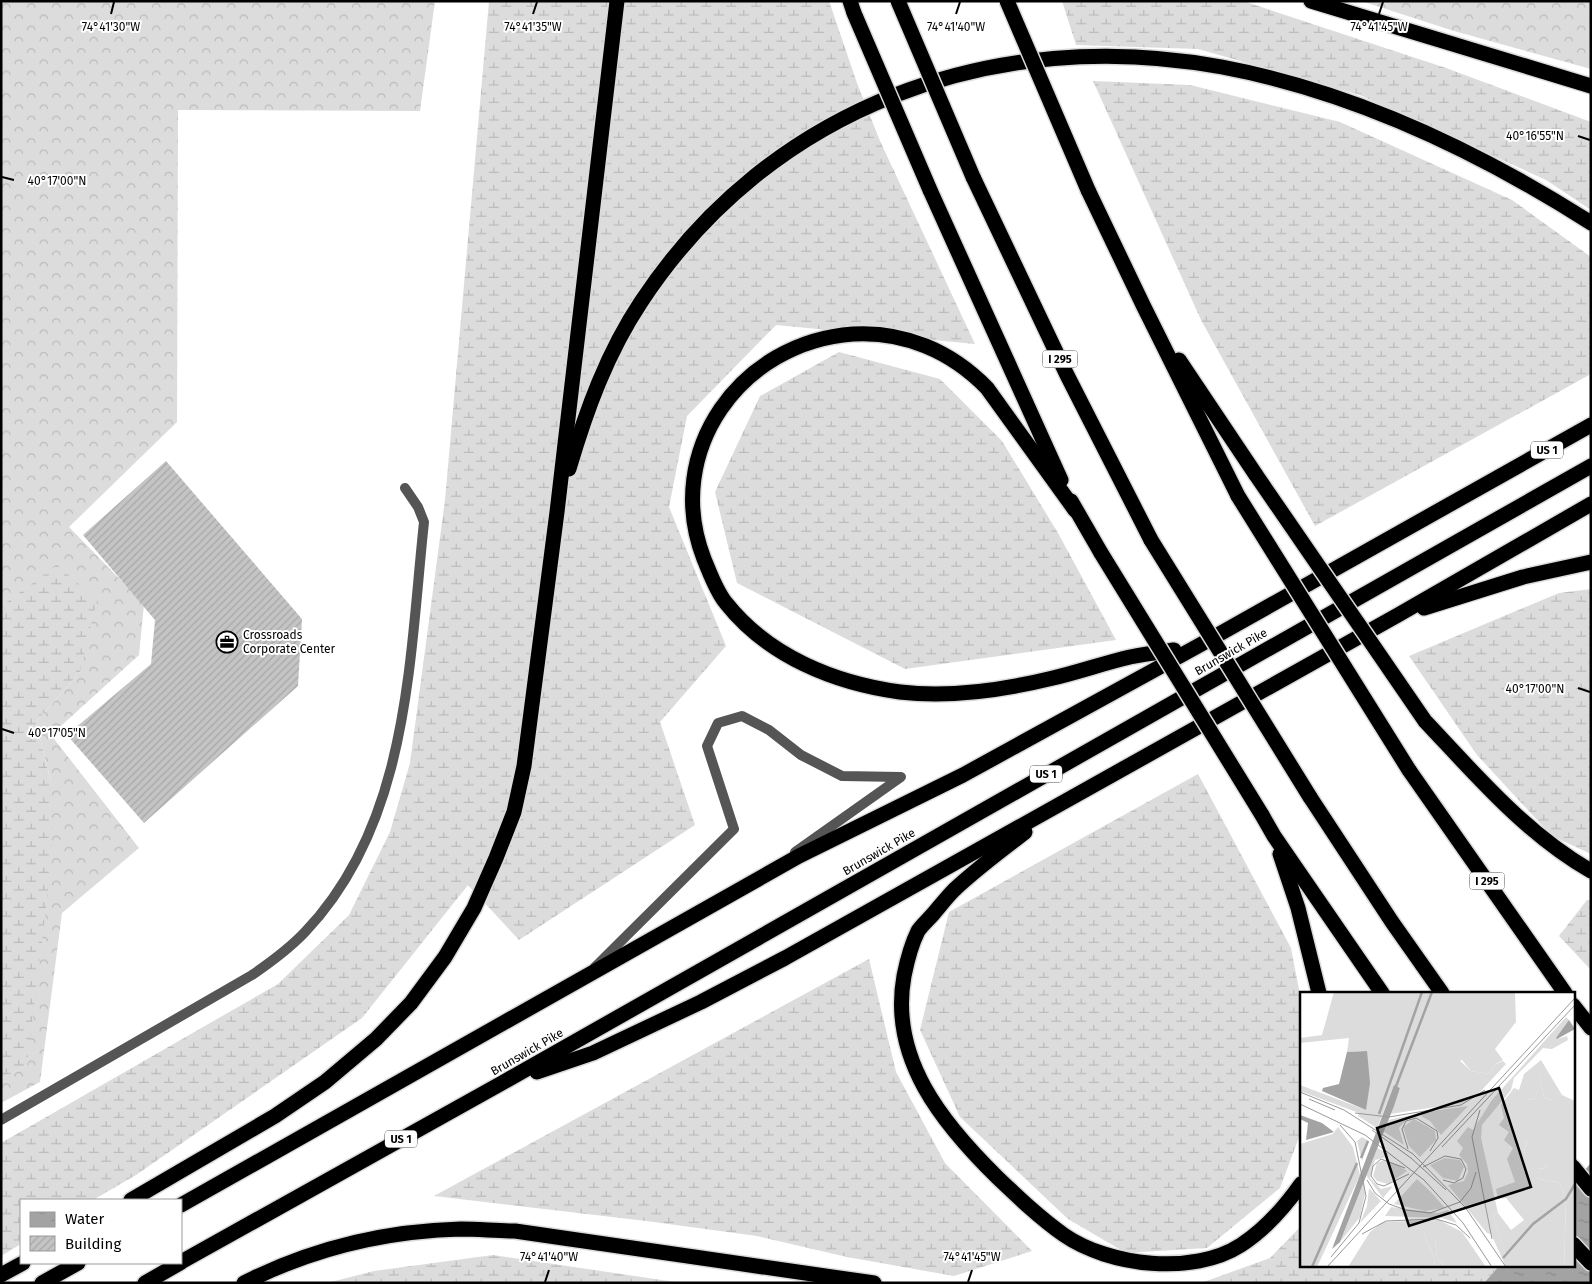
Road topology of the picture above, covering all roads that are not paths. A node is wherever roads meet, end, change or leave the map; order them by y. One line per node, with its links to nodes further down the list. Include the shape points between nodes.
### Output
1 (617, 1): 14 (highway)
2 (898, 1): 25 (highway, I 295, bridge, via 973,177 1151,540 1310,797)
3 (1007, 1): 8 (highway, I 295, bridge, via 1088,190)
4 (1311, 1): 6 (highway)
5 (852, 7): 13 (highway, bridge, via 930,190)
6 (1591, 86)
7 (1591, 223): 14 (highway, via 1496,166 1421,130 1350,101 1287,82 1213,66 1107,56 1050,58 984,68 905,90 842,119 792,148 756,174 708,217 672,259 640,304 608,360 589,405)
8 (1143, 305): 20 (highway, bridge, via 1425,721 1527,824 1568,858); 26 (highway, I 295, bridge, via 1238,496 1409,770)
9 (1591, 425): 17 (highway, Brunswick Pike / US 1)
10 (1591, 466): 29 (highway, Brunswick Pike / US 1)
11 (405, 488): 30 (lane, via 424,522 404,714 384,794 353,866 329,903 278,957)
12 (1591, 504): 16 (highway)
13 (1074, 510): 17 (highway, via 977,378 953,359 925,345 869,333 833,336 804,344 773,358 746,378 710,425 693,483 698,543 725,602 750,629 781,652 822,672 859,684 901,692 949,694 1051,678 1131,657); 19 (highway, bridge)
14 (557, 512): 34 (highway, via 524,766 514,812 474,908 445,957 410,1003 376,1039 325,1082 275,1116)
15 (1591, 562): 16 (highway, via 1523,578)
16 (1398, 615): 18 (highway)
17 (1198, 646): 21 (highway, Brunswick Pike / US 1, via 962,775 799,856)
18 (1055, 807): 29 (highway, via 701,1002 593,1053); 32 (highway, via 954,890 919,931 907,960 901,999 908,1052 920,1081 938,1109 977,1157 1021,1201 1064,1235 1092,1250 1125,1260 1187,1263 1232,1250 1266,1226 1287,1205)
19 (1274, 836): 23 (highway, via 1298,908); 24 (highway)
20 (1591, 871)
21 (752, 883): 22 (highway, Brunswick Pike / US 1); 22 (lane, via 901,777 842,776 742,716 718,723 707,746 734,829)
22 (582, 979): 35 (highway, Brunswick Pike / US 1)
23 (1319, 992)
24 (1381, 992)
25 (1441, 992)
26 (1564, 992)
27 (1576, 1010): 28 (highway)
28 (1591, 1028)
29 (502, 1083): 37 (highway, Brunswick Pike / US 1)
30 (1, 1120)
31 (1574, 1168): 33 (highway)
32 (1300, 1186)
33 (1591, 1189)
34 (132, 1199)
35 (182, 1205)
36 (1574, 1245): 38 (highway)
37 (182, 1261)
38 (1591, 1263)
39 (21, 1264): 42 (highway)
40 (76, 1264): 43 (highway)
41 (177, 1264): 44 (highway, Brunswick Pike / US 1)
42 (1, 1275)
43 (42, 1283)
44 (144, 1283)
45 (244, 1283): 46 (highway, via 315,1253 357,1242 409,1233 462,1229 515,1231)
46 (874, 1283)

